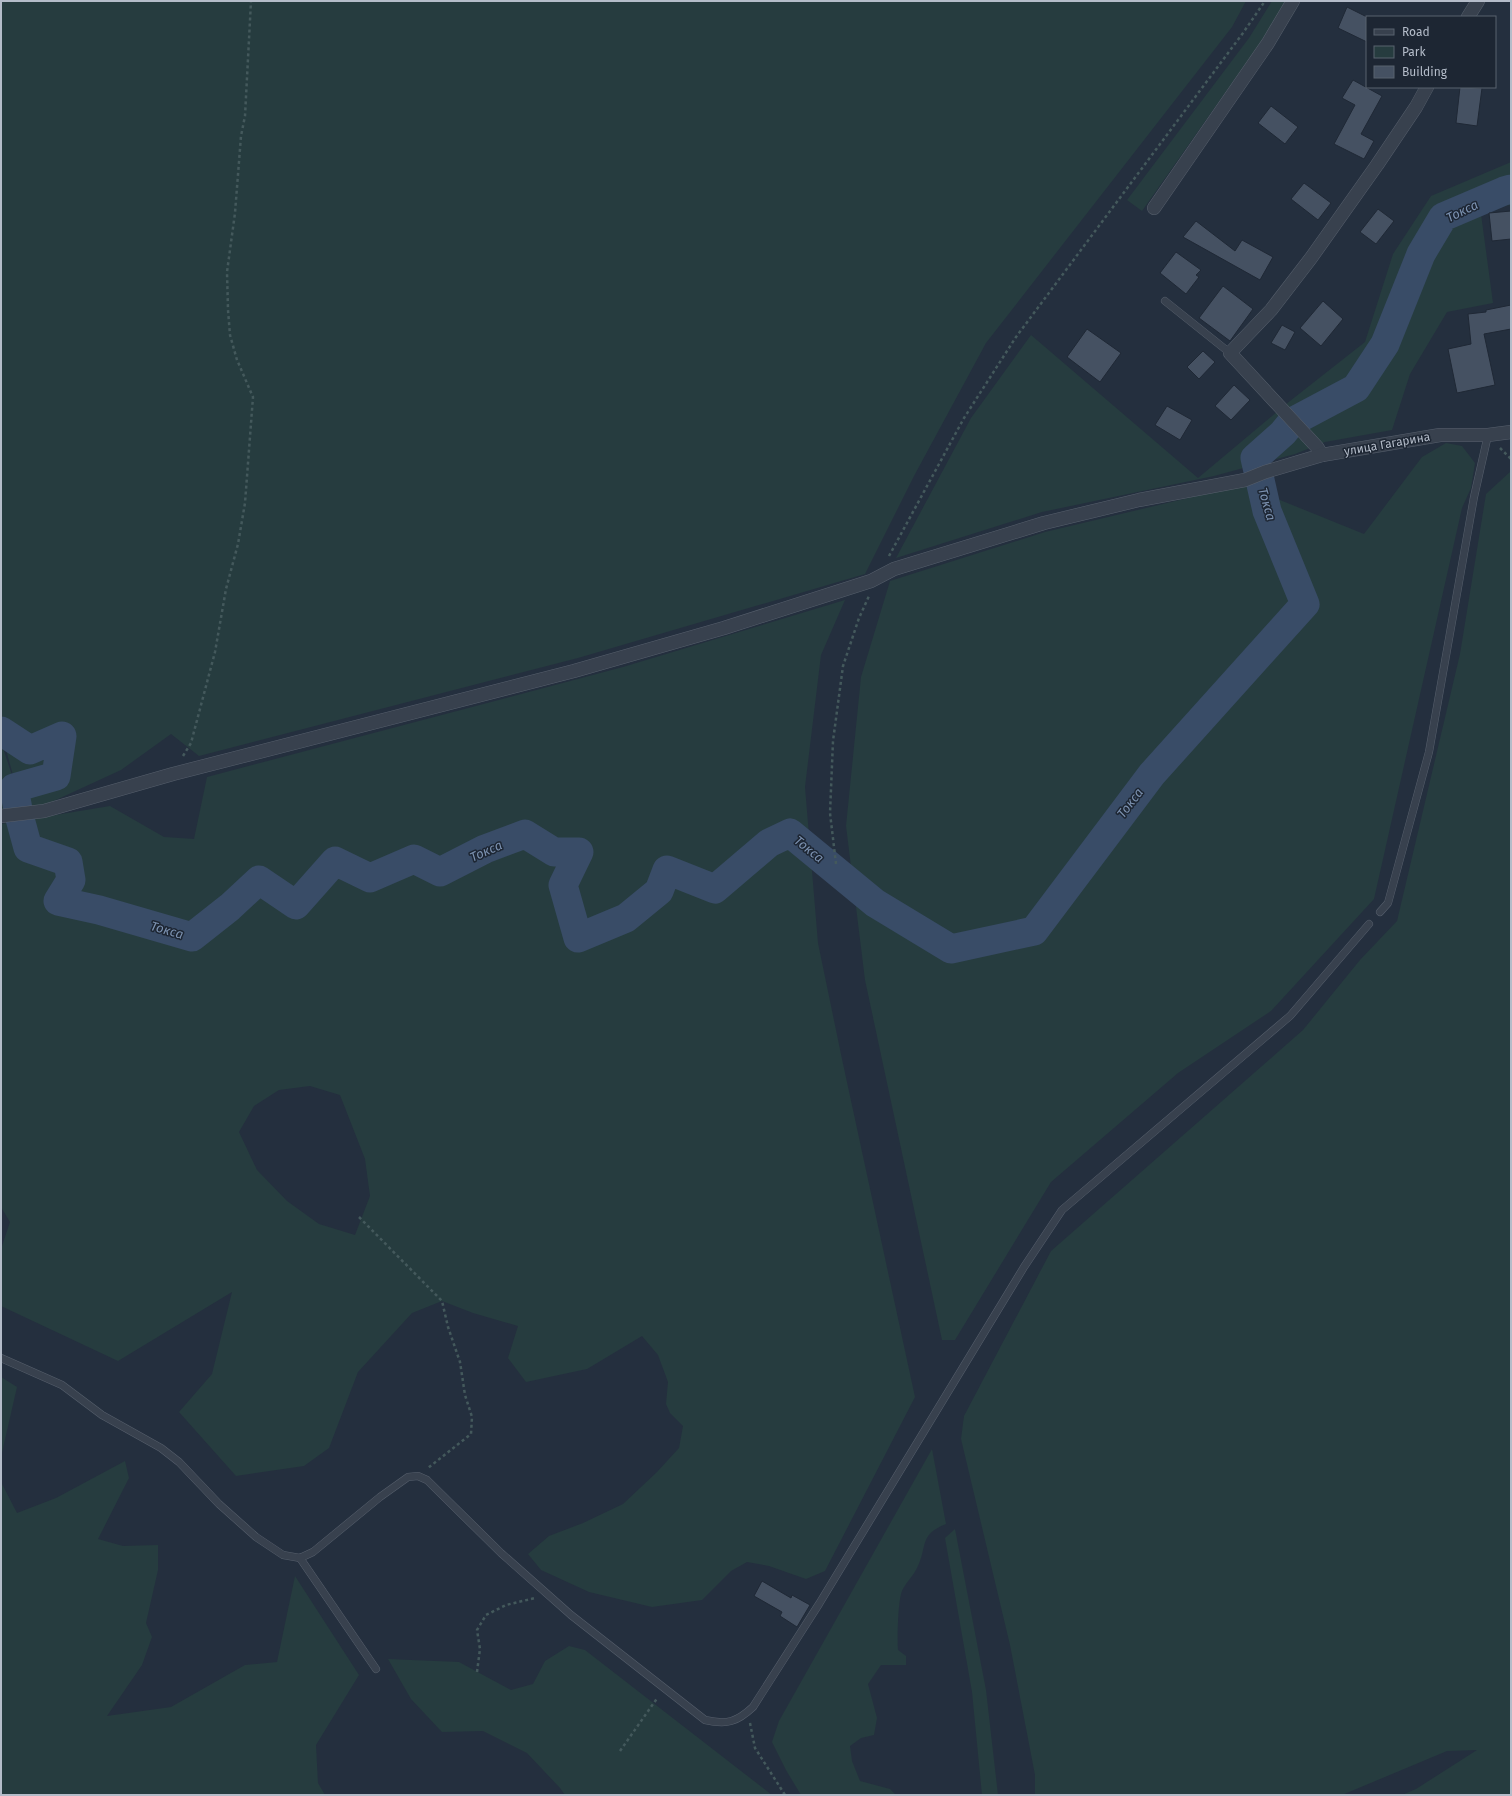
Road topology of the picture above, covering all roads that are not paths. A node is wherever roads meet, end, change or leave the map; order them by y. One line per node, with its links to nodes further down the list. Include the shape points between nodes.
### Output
1 (1293, 1): 5 (street, via 1268,43)
2 (1478, 1): 3 (street)
3 (1469, 16)
4 (1426, 88): 7 (street, via 1377,165 1311,258 1271,310)
5 (1154, 208)
6 (1165, 300): 7 (lane)
7 (1230, 353): 10 (street)
8 (1511, 432): 9 (street, улица Гагарина)
9 (1488, 435): 10 (street, улица Гагарина, via 1440,434); 12 (lane, via 1474,497 1429,752 1388,903)
10 (1322, 455): 11 (street, улица Гагарина, via 1246,480 1139,500 1044,523 894,570 871,581 731,626 574,671 44,810)
11 (1, 816)
12 (1380, 912)
13 (1369, 924): 15 (lane, via 1290,1016 1062,1210 1024,1267 819,1604 753,1707 744,1716 720,1724 705,1720 571,1615 496,1548 427,1480 418,1476 408,1477 396,1485 313,1552)
14 (1, 1358): 15 (lane, via 62,1385 102,1415 161,1448 179,1462 219,1504 256,1537 283,1555)
15 (300, 1558): 16 (lane)
16 (376, 1669)

